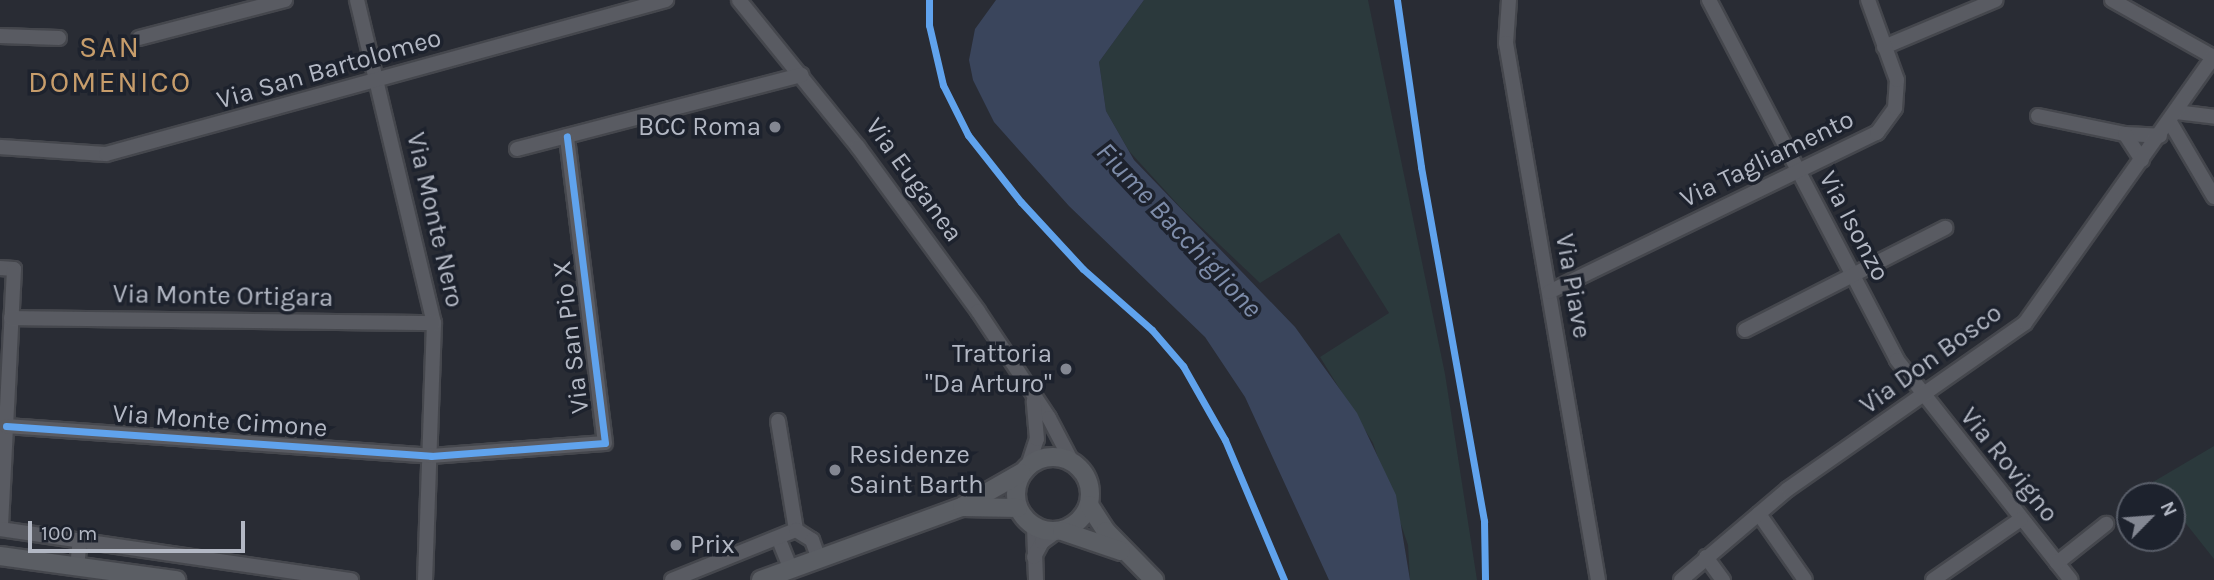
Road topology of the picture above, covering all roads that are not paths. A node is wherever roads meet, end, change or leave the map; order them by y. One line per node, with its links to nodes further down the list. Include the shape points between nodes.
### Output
1 (285, 0): 12 (street)
2 (357, 0): 16 (street, Via Monte Nero)
3 (667, 0): 16 (street, Via San Bartolomeo)
4 (739, 0): 15 (street, Via Euganea)
5 (1509, 0): 31 (street, Via Piave, via 1506,43)
6 (1709, 0): 26 (street, Via Isonzo)
7 (1868, 0): 13 (street, Via Tagliamento)
8 (1996, 0): 13 (street)
9 (2112, 0): 14 (street)
10 (0, 36): 11 (street)
11 (60, 38)
12 (139, 38)
13 (1884, 47): 26 (street, Via Tagliamento, via 1897,80 1895,108 1877,133)
14 (2214, 56): 18 (street, Via Don Bosco)
15 (802, 75): 21 (street); 36 (street, Via Euganea, via 978,311)
16 (377, 80): 23 (street, Via San Bartolomeo, via 106,154); 33 (street, Via Monte Nero)
17 (2038, 116): 20 (street)
18 (2173, 117): 19 (street); 22 (street, Via Don Bosco); 27 (street)
19 (2214, 117)
20 (2125, 134): 22 (street); 25 (street)
21 (567, 136): 24 (street); 39 (street, Via San Pio X, via 605,443)
22 (2160, 136): 25 (street, Via Don Bosco)
23 (0, 147)
24 (517, 149)
25 (2142, 160): 35 (street, Via Don Bosco, via 2025,323)
26 (1798, 173): 30 (street, Via Isonzo); 31 (street, Via Tagliamento)
27 (2214, 197)
28 (1945, 229): 30 (street)
29 (0, 268): 32 (street, via 14,269)
30 (1854, 277): 34 (street); 35 (street, Via Isonzo, via 1897,360)
31 (1549, 292): 71 (street, Via Piave)
32 (11, 318): 33 (street, Via Monte Ortigara); 38 (street)
33 (434, 323): 39 (street, Via Monte Nero)
34 (1745, 330)
35 (1923, 397): 45 (street, Via Don Bosco); 46 (street, Via Rovigno)
36 (1033, 399): 40 (street, Via Euganea, via 1049,418); 41 (street, Via Euganea, via 1037,439)
37 (778, 421): 50 (street)
38 (6, 426): 39 (street, Via Monte Cimone); 49 (street)
39 (432, 456): 66 (street, Via Monte Nero)
40 (1072, 462): 41 (main road, via 1049,456); 42 (main road, Via Euganea, via 1089,485)
41 (1024, 470): 43 (main road); 44 (main road, Via Euganea, via 1015,490)
42 (1089, 505): 51 (main road, via 1079,521); 54 (main road, Via Euganea)
43 (962, 507): 44 (main road, via 992,504); 57 (main road)
44 (1018, 508): 48 (main road)
45 (1759, 514): 56 (street, Via Don Bosco); 74 (street)
46 (2021, 519): 59 (street, Via Rovigno); 75 (street)
47 (2106, 524): 59 (street, Via Rovigno)
48 (1034, 527): 51 (main road, Via Euganea); 58 (street)
49 (0, 529): 52 (street)
50 (796, 530): 53 (street); 57 (street, via 812,540)
51 (1059, 531): 54 (main road, Via Euganea); 58 (street, via 1042,542)
52 (80, 540): 60 (street); 62 (street)
53 (779, 540): 61 (street); 67 (street)
54 (1125, 552): 70 (main road, Via Euganea)
55 (0, 556): 60 (main road)
56 (1706, 557): 72 (street, Via Don Bosco); 73 (street)
57 (819, 559): 61 (main road)
58 (1033, 559): 69 (street)
59 (2057, 563): 76 (street, Via Rovigno)
60 (77, 567): 63 (main road)
61 (791, 570): 68 (main road)
62 (280, 575): 65 (street)
63 (115, 576): 64 (main road)
64 (176, 580)
65 (351, 580)
66 (425, 580)
67 (672, 580)
68 (761, 580)
69 (1036, 580)
70 (1154, 580)
71 (1598, 580)
72 (1681, 580)
73 (1723, 580)
74 (1805, 580)
75 (1933, 580)
76 (2071, 580)

